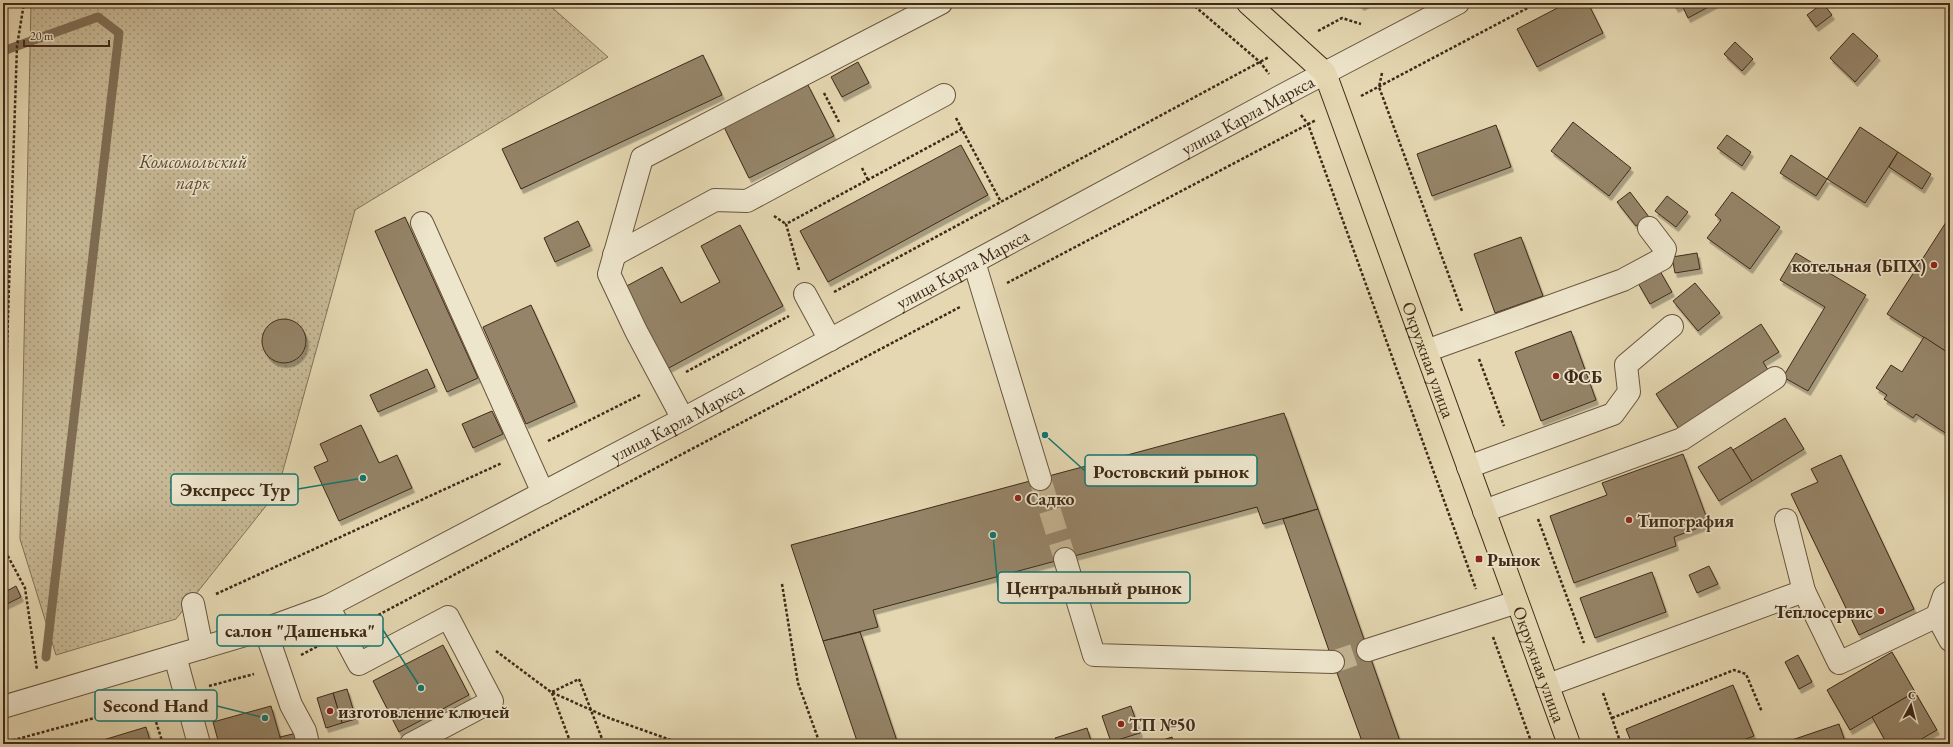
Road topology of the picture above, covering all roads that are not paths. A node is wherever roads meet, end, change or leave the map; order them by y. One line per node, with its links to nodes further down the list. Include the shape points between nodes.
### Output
1 (941, 3): 8 (street, via 642,158)
2 (1248, 3): 4 (main road, Окружная улица)
3 (1458, 3): 4 (street, улица Карла Маркса)
4 (1325, 73): 9 (street, улица Карла Маркса); 13 (main road, Окружная улица)
5 (944, 95): 8 (street, via 747,201 715,200)
6 (422, 223): 18 (street)
7 (1649, 228): 13 (street, via 1666,249 1662,259 1624,280)
8 (614, 255): 15 (street, via 609,274 639,338)
9 (974, 262): 12 (street, улица Карла Маркса); 17 (street)
10 (805, 294): 12 (street)
11 (1672, 326): 16 (street, via 1626,365 1629,392 1613,414)
12 (830, 340): 15 (street, улица Карла Маркса)
13 (1426, 351): 16 (main road, Окружная улица)
14 (1775, 378): 19 (street, via 1682,439)
15 (683, 419): 18 (street, улица Карла Маркса)
16 (1468, 467): 19 (main road, Окружная улица)
17 (1040, 479)
18 (544, 493): 26 (street, улица Карла Маркса)
19 (1484, 511): 24 (main road, Окружная улица)
20 (1786, 520): 22 (street)
21 (1065, 559): 33 (street, via 1094,655)
22 (1804, 591): 27 (street, via 1839,663); 34 (street)
23 (1950, 592): 27 (street, via 1944,596)
24 (1517, 602): 31 (street); 34 (main road, Окружная улица)
25 (193, 604): 30 (street)
26 (328, 606): 28 (street, улица Карла Маркса); 38 (street, via 358,664 448,617 492,702)
27 (1937, 616): 29 (street)
28 (265, 629): 30 (street, улица Карла Маркса); 37 (street, via 291,705 305,731)
29 (1950, 640)
30 (202, 648): 32 (street, улица Карла Маркса)
31 (1368, 650)
32 (175, 656): 35 (street, улица Карла Маркса); 36 (street)
33 (1333, 662)
34 (1548, 685): 39 (main road, Окружная улица)
35 (3, 707)
36 (199, 744)
37 (308, 744)
38 (411, 744)
39 (1569, 744)

